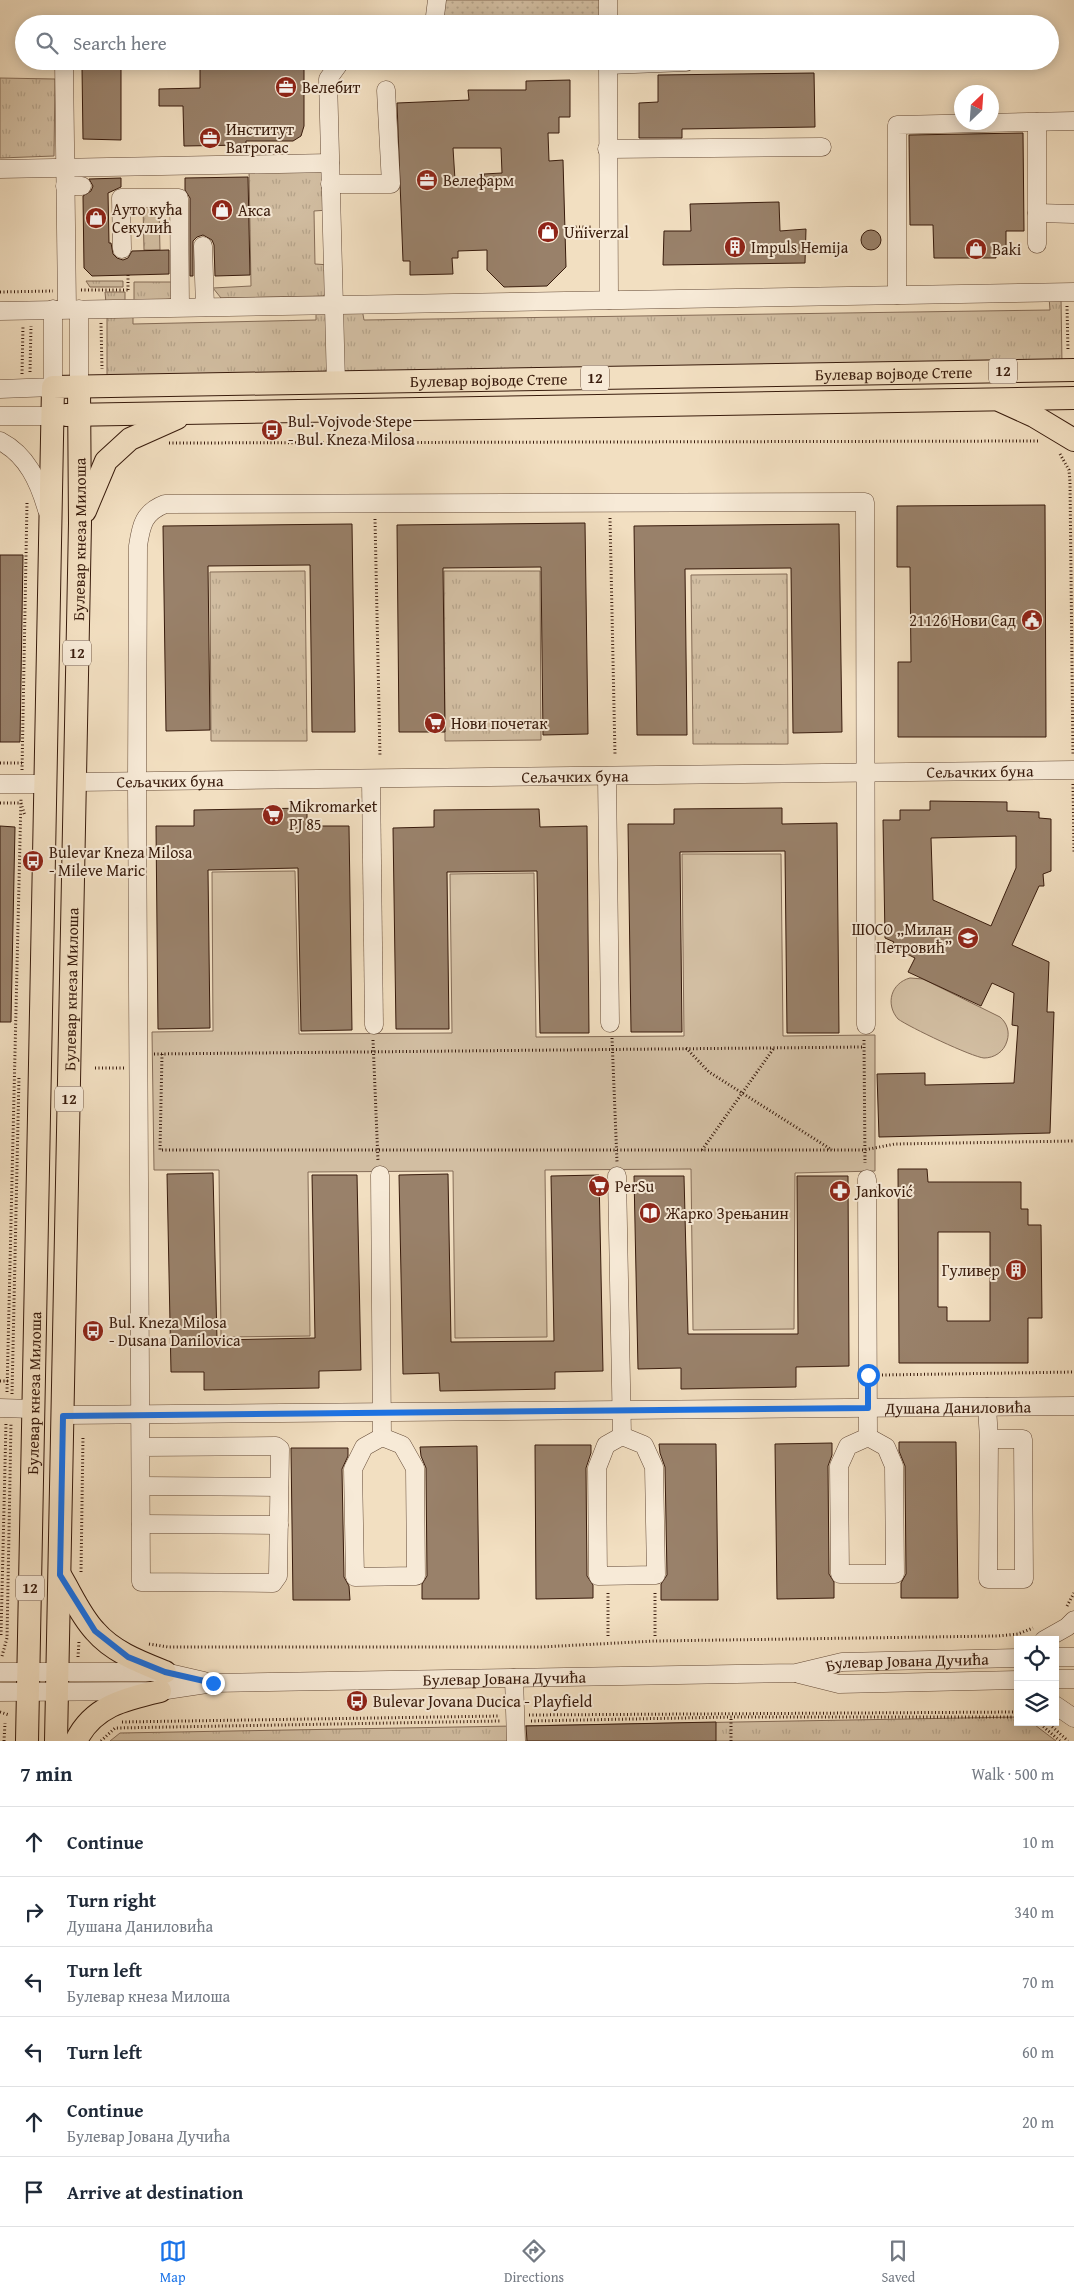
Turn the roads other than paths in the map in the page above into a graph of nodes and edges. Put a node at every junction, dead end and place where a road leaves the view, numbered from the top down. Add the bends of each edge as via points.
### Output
1 (437, 0) edge
2 (608, 0) edge
3 (435, 15) edge
4 (608, 15) edge
5 (64, 70) edge
6 (334, 70) edge
7 (608, 70) edge
8 (386, 90) dead end
9 (1074, 121) edge
10 (1037, 122) junction
11 (822, 147) dead end
12 (608, 149) junction
13 (330, 163) junction
14 (65, 166) junction
15 (0, 169) edge
16 (330, 184) junction
17 (1037, 214) junction
18 (1074, 214) edge
19 (1037, 244) dead end
20 (203, 246) dead end
21 (122, 249) dead end
22 (1070, 292) edge
23 (897, 295) junction
24 (610, 300) junction
25 (332, 305) junction
26 (205, 307) junction
27 (180, 308) junction
28 (66, 309) junction
29 (0, 311) edge
30 (1071, 360) edge
31 (336, 382) junction
32 (53, 387) junction
33 (79, 387) junction
34 (0, 389) edge
35 (1074, 398) edge
36 (995, 399) junction
37 (186, 413) junction
38 (80, 415) junction
39 (0, 416) edge
40 (52, 416) junction
41 (0, 441) edge
42 (1064, 444) edge
43 (50, 522) junction
44 (80, 523) junction
45 (1074, 770) edge
46 (866, 773) junction
47 (607, 776) junction
48 (371, 779) junction
49 (75, 782) junction
50 (136, 782) junction
51 (0, 784) edge
52 (31, 784) junction
53 (610, 1023) road end
54 (374, 1025) road end
55 (866, 1025) road end
56 (380, 1176) road end
57 (617, 1176) road end
58 (867, 1179) road end
59 (1074, 1406) edge
60 (987, 1407) junction
61 (13, 1408) edge
62 (868, 1408) junction
63 (622, 1411) junction
64 (382, 1413) junction
65 (140, 1415) junction
66 (63, 1416) junction
67 (382, 1436) junction
68 (622, 1436) junction
69 (868, 1437) junction
70 (989, 1438) junction
71 (140, 1447) junction
72 (141, 1486) junction
73 (280, 1487) junction
74 (141, 1524) junction
75 (279, 1525) junction
76 (60, 1575) junction
77 (1069, 1616) edge
78 (1039, 1634) edge
79 (1014, 1649) edge
80 (1059, 1657) edge
81 (1074, 1657) edge
82 (985, 1658) junction
83 (1014, 1658) edge
84 (0, 1672) edge
85 (796, 1673) junction
86 (514, 1678) junction
87 (1059, 1679) edge
88 (1074, 1679) edge
89 (984, 1680) junction
90 (1014, 1680) edge
91 (28, 1681) junction
92 (162, 1681) junction
93 (57, 1682) junction
94 (1014, 1690) edge
95 (0, 1692) edge
96 (1059, 1708) edge
97 (1074, 1718) edge
98 (27, 1741) edge
99 (56, 1741) edge
100 (76, 1741) edge
101 (516, 1741) edge

1 - 3 street
2 - 4 street
5 - 14 street
6 - 13 street via 328,79
7 - 12 street
8 - 16 street via 391,184
9 - 10 street
10 - 17 street
10 - 23 street via 897,126
11 - 12 street
12 - 24 street
13 - 14 street
13 - 16 street
14 - 15 street
14 - 28 street via 74,186
16 - 25 street
17 - 18 street
17 - 19 street
20 - 26 street
21 - 27 street via 121,198 127,193 179,198
22 - 23 street
23 - 24 street
24 - 25 street
25 - 26 street
25 - 31 street
26 - 27 street
27 - 28 street
28 - 29 street
28 - 32 street
28 - 33 street
30 - 31 main road, Булевар војводе Степе / 12
31 - 33 main road, Булевар војводе Степе / 12
32 - 33 main road, Булевар војводе Степе / 12
32 - 34 street
32 - 40 main road, Булевар кнеза Милоша / 12
33 - 38 main road, Булевар кнеза Милоша
35 - 36 main road, Булевар војводе Степе / 12
36 - 37 main road, Булевар војводе Степе / 12
36 - 42 main road via 1034,416
37 - 38 main road, Булевар војводе Степе
37 - 44 main road, 12 via 130,439 106,461
38 - 40 main road, Булевар војводе Степе
38 - 44 main road, Булевар кнеза Милоша
39 - 40 street
40 - 43 main road, Булевар кнеза Милоша / 12
41 - 43 street via 27,462 42,493
43 - 52 main road, Булевар кнеза Милоша / 12
44 - 49 main road, Булевар кнеза Милоша / 12
45 - 46 street, Сељачких буна
46 - 47 street, Сељачких буна
46 - 50 street via 865,502 165,504 151,509 141,528 138,546
46 - 55 street
47 - 48 street, Сељачких буна
47 - 53 street
48 - 50 street, Сељачких буна
48 - 54 street
49 - 50 street, Сељачких буна
49 - 66 main road, Булевар кнеза Милоша / 12
50 - 65 street
51 - 52 street
52 - 61 main road, Булевар кнеза Милоша / 12
56 - 64 street
57 - 63 street
58 - 62 street
59 - 60 street, Душана Даниловића
60 - 62 street, Душана Даниловића
60 - 70 street
61 - 91 main road, Булевар кнеза Милоша / 12
62 - 63 street, Душана Даниловића
62 - 69 street
63 - 64 street, Душана Даниловића
63 - 68 street
64 - 65 street, Душана Даниловића
64 - 67 street
65 - 66 street, Душана Даниловића
65 - 71 street
66 - 76 main road, Булевар кнеза Милоша / 12
67 - 67 street via 402,1445 415,1468 416,1576 355,1577 353,1469 364,1447
68 - 68 street via 606,1445 597,1468 598,1576 656,1576 654,1467 644,1445
69 - 69 street via 886,1447 894,1466 895,1574 840,1574 839,1466 848,1446
70 - 70 street via 988,1579 1024,1579 1023,1439
71 - 72 street
71 - 73 street via 276,1446 280,1449
72 - 73 street
72 - 74 street
73 - 75 street
74 - 75 street
74 - 75 street via 141,1582 273,1583 278,1576
76 - 92 main road via 95,1631
76 - 93 main road, Булевар кнеза Милоша / 12
77 - 78 street via 1067,1627
79 - 82 street
80 - 81 street
82 - 83 street, Булевар Јована Дучића
82 - 85 street, Булевар Јована Дучића via 842,1662
84 - 91 street, Булевар Јована Дучића
85 - 86 street, Булевар Јована Дучића
85 - 89 street, Булевар Јована Дучића via 839,1684
86 - 92 street, Булевар Јована Дучића
86 - 101 street
87 - 88 street
89 - 90 street, Булевар Јована Дучића
89 - 94 street
91 - 93 street, Булевар Јована Дучића
91 - 95 street, Булевар Јована Дучића
91 - 98 main road, Булевар кнеза Милоша / 12
92 - 93 street, Булевар Јована Дучића
92 - 100 main road via 102,1709
93 - 99 main road, Булевар кнеза Милоша / 12
96 - 97 street

